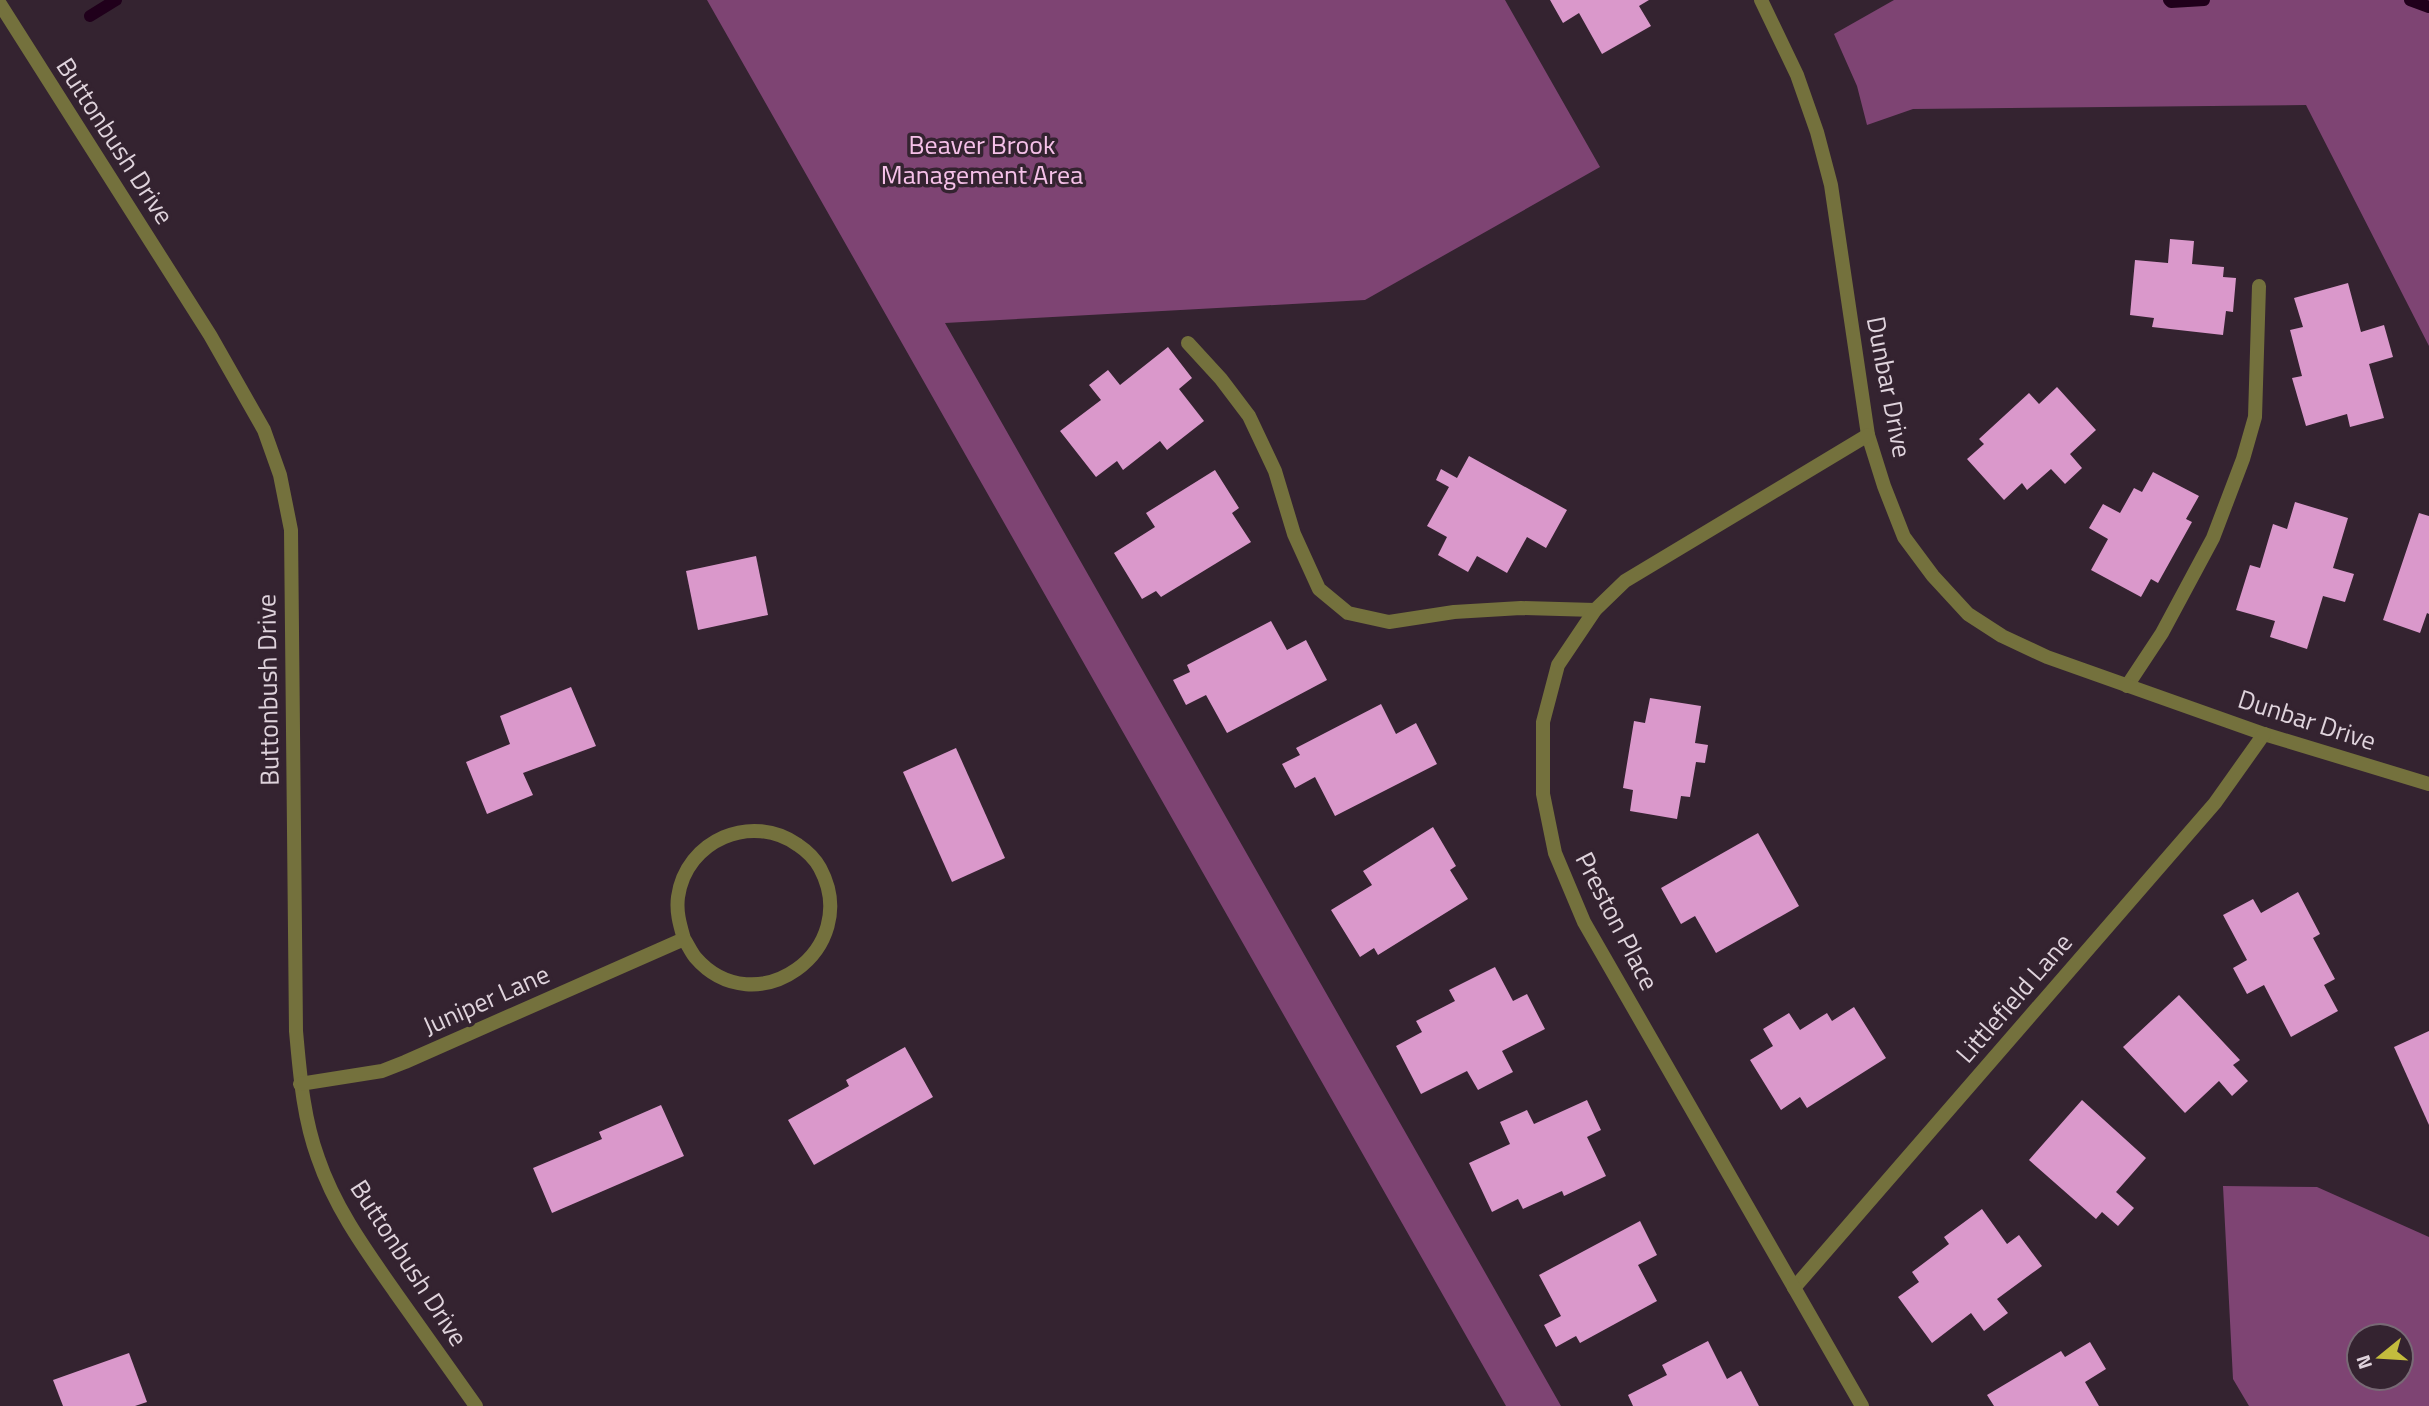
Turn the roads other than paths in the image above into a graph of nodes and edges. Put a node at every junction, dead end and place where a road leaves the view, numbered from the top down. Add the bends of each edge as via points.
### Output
1 (1761, 0) edge
2 (0, 4) edge
3 (2259, 286) dead end
4 (1188, 343) dead end
5 (1868, 435) junction
6 (1595, 611) junction
7 (2127, 686) junction
8 (2264, 734) junction
9 (2429, 784) edge
10 (684, 939) junction
11 (300, 1084) junction
12 (1794, 1288) junction
13 (476, 1406) edge
14 (1862, 1406) edge

1 - 5 street, Dunbar Drive via 1797,75 1831,185
2 - 11 street, Buttonbush Drive via 210,335 264,430 280,475 291,530
3 - 7 street via 2255,416 2243,459 2213,538 2162,633
4 - 6 street via 1249,416 1319,589 1348,614 1389,622 1507,608
5 - 6 street, Preston Place via 1625,581
5 - 7 street, Dunbar Drive via 1904,537 1968,614 2047,657
6 - 12 street, Preston Place via 1558,665 1543,722 1543,794 1555,853 1584,922
7 - 8 street, Dunbar Drive
8 - 9 street, Dunbar Drive
8 - 12 street, Littlefield Lane via 2216,803
10 - 10 street via 695,957 729,980 751,984 791,975 821,946 828,926 831,905 819,865 805,849 768,831 726,835 693,859 683,878 678,919
10 - 11 street, Juniper Lane via 382,1071
11 - 13 street, Buttonbush Drive via 317,1157 350,1228
12 - 14 street, Preston Place

